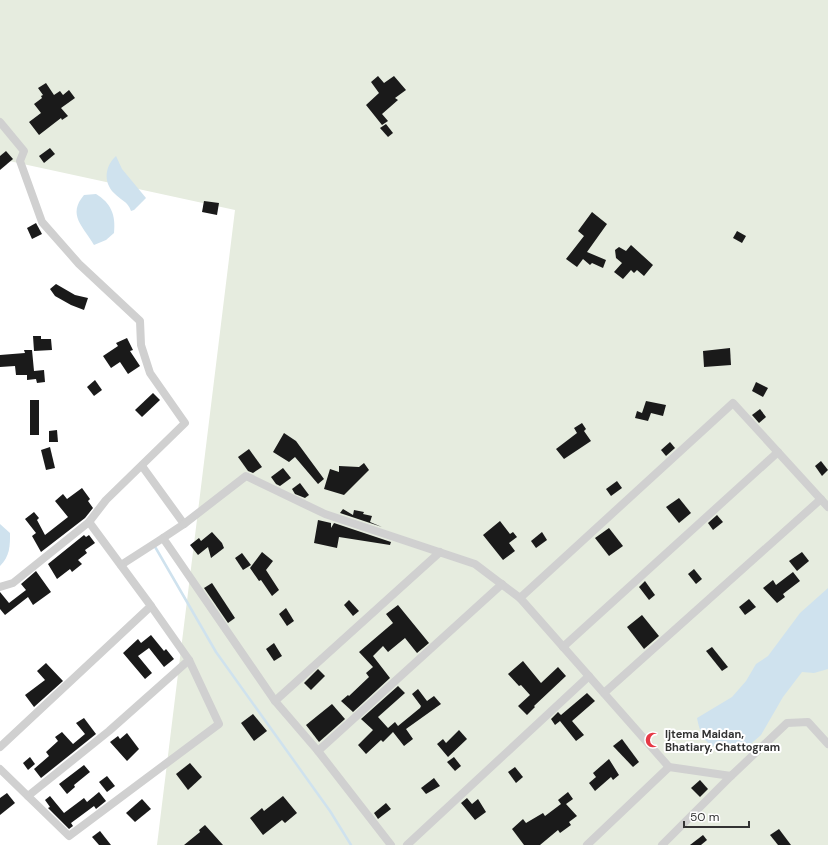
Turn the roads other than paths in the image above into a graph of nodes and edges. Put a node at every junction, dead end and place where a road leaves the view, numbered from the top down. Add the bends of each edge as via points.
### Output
1 (0, 122) edge
2 (778, 452) junction
3 (142, 466) junction
4 (821, 499) junction
5 (828, 507) edge
6 (89, 522) junction
7 (184, 524) junction
8 (163, 538) junction
9 (440, 552) junction
10 (121, 565) junction
11 (502, 584) junction
12 (0, 587) edge
13 (520, 598) junction
14 (151, 606) junction
15 (563, 647) junction
16 (189, 660) junction
17 (589, 676) junction
18 (604, 693) junction
19 (275, 701) junction
20 (828, 744) edge
21 (0, 747) edge
22 (318, 752) junction
23 (669, 768) junction
24 (0, 769) edge
25 (731, 776) junction
26 (28, 796) junction
27 (391, 845) edge
28 (407, 845) edge
29 (588, 845) edge
30 (662, 845) edge

1 - 3 street via 24,151 20,161 42,222 79,264 140,321 141,345 150,372 185,423
2 - 4 street
2 - 13 street via 733,403
2 - 15 street
3 - 6 street via 106,500
3 - 7 street
4 - 5 street
4 - 18 street
6 - 10 street
6 - 12 street via 13,583
7 - 8 street
7 - 9 street via 246,476 325,514
8 - 10 street
8 - 19 street
9 - 11 street via 475,564
9 - 19 street
10 - 14 street
11 - 13 street
11 - 22 street
13 - 15 street
14 - 16 street
14 - 21 street
15 - 17 street
16 - 26 street via 109,731
16 - 26 street via 219,724 69,836
17 - 18 street
17 - 28 street
18 - 23 street
19 - 22 street
20 - 25 street via 808,722 787,723
22 - 27 street
23 - 25 street
23 - 29 street
24 - 26 street
25 - 30 street

